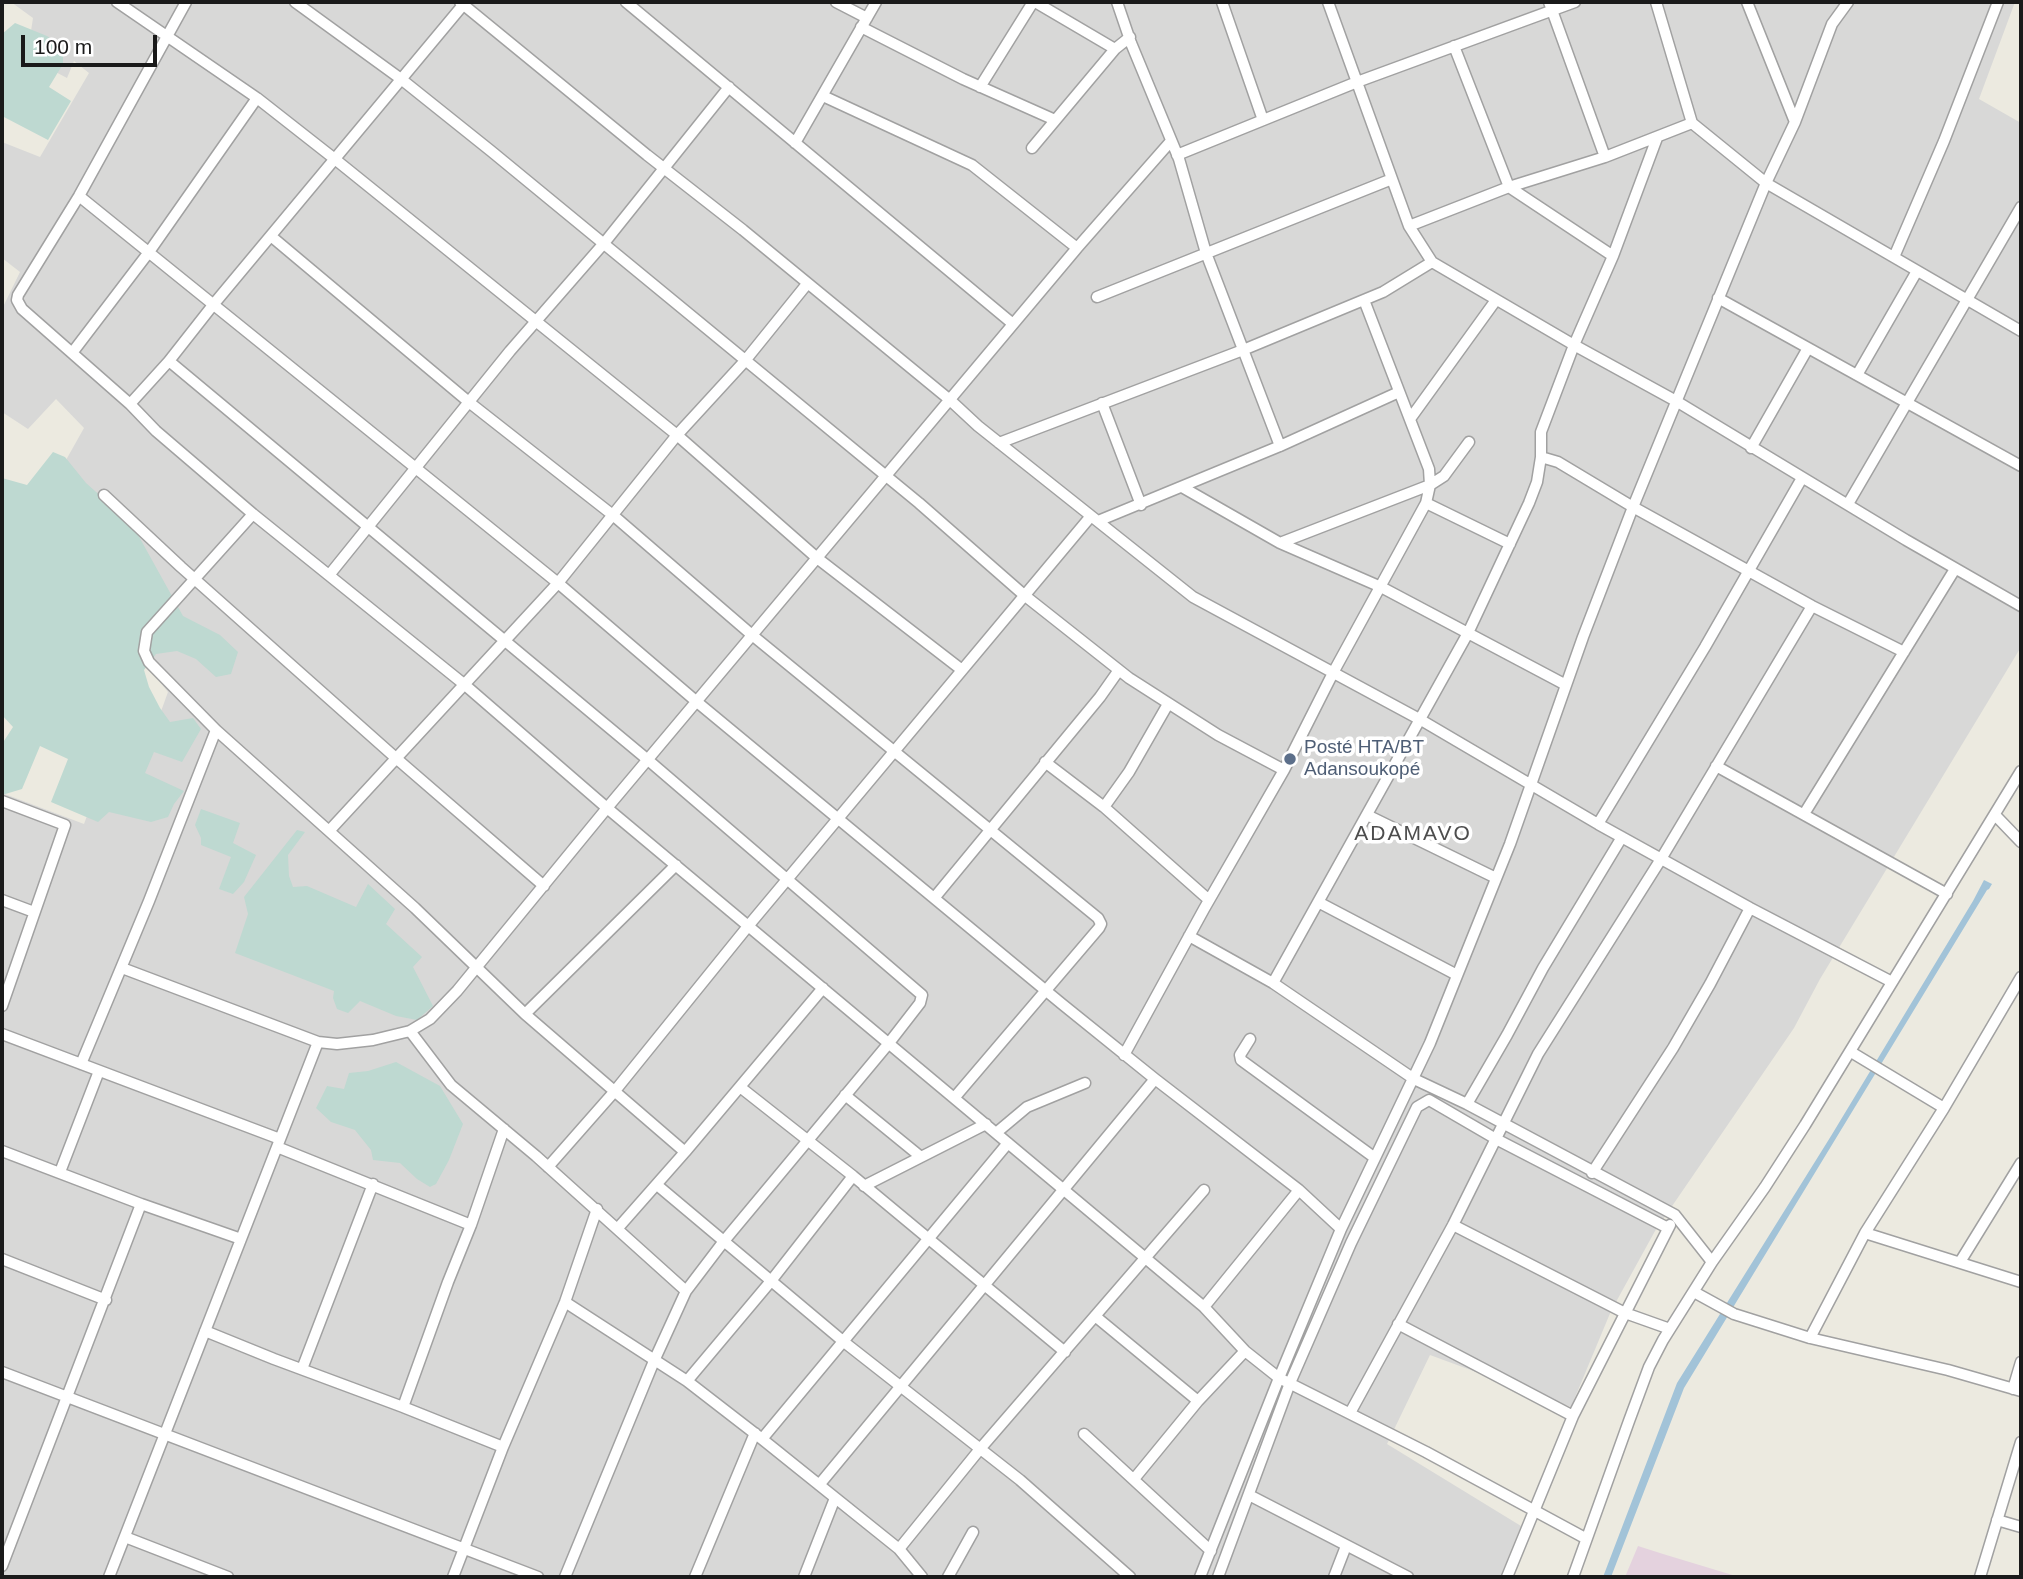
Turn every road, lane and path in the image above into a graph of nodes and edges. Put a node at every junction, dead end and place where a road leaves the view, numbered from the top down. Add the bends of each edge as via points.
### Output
1 (117, 2) edge
2 (186, 2) edge
3 (295, 2) edge
4 (626, 2) edge
5 (836, 2) edge
6 (876, 2) edge
7 (1034, 2) edge
8 (1117, 2) edge
9 (1222, 2) edge
10 (1328, 2) edge
11 (1575, 2) edge
12 (1656, 2) edge
13 (1747, 2) edge
14 (1848, 2) edge
15 (1998, 2) edge
16 (462, 3) edge
17 (1550, 6) edge
18 (864, 23) junction
19 (166, 36) junction
20 (1130, 37) junction
21 (1454, 46) junction
22 (1115, 49) junction
23 (401, 79) junction
24 (1357, 82) junction
25 (729, 87) junction
26 (980, 88) junction
27 (823, 96) junction
28 (257, 98) junction
29 (1055, 120) junction
30 (1263, 120) junction
31 (1795, 122) junction
32 (1692, 123) junction
33 (1657, 138) junction
34 (1171, 141) junction
35 (795, 144) junction
36 (1032, 148) dead end
37 (1177, 155) junction
38 (1605, 157) junction
39 (336, 160) junction
40 (663, 168) junction
41 (1392, 179) junction
42 (1766, 183) junction
43 (1509, 187) junction
44 (79, 196) junction
45 (2021, 207) edge
46 (1409, 226) junction
47 (272, 237) junction
48 (603, 244) junction
49 (1077, 248) junction
50 (149, 252) junction
51 (1206, 253) junction
52 (1613, 256) junction
53 (1894, 257) junction
54 (1432, 262) junction
55 (1917, 271) junction
56 (807, 284) junction
57 (1097, 297) dead end
58 (1718, 299) junction
59 (1967, 299) junction
60 (1364, 300) junction
61 (1496, 300) junction
62 (213, 305) junction
63 (537, 322) junction
64 (1013, 324) junction
65 (2021, 331) edge
66 (1574, 345) junction
67 (1808, 348) junction
68 (1243, 350) junction
69 (72, 353) junction
70 (169, 361) junction
71 (744, 362) junction
72 (1857, 375) junction
73 (1399, 391) junction
74 (950, 400) junction
75 (1676, 401) junction
76 (470, 403) junction
77 (1102, 403) junction
78 (1908, 403) junction
79 (130, 404) junction
80 (1409, 419) junction
81 (677, 435) junction
82 (1469, 442) dead end
83 (999, 443) junction
84 (1280, 446) junction
85 (1751, 448) junction
86 (1541, 457) junction
87 (2021, 466) edge
88 (416, 470) junction
89 (886, 477) junction
90 (1802, 478) junction
91 (1430, 485) junction
92 (1182, 487) junction
93 (104, 495) dead end
94 (1426, 503) junction
95 (1848, 504) junction
96 (1140, 505) junction
97 (1633, 507) junction
98 (253, 514) junction
99 (614, 516) junction
100 (1095, 519) junction
101 (369, 528) junction
102 (1280, 543) junction
103 (1510, 544) junction
104 (817, 558) junction
105 (1955, 569) junction
106 (1749, 570) junction
107 (330, 574) junction
108 (194, 578) junction
109 (558, 583) junction
110 (1381, 587) junction
111 (1024, 595) junction
112 (1812, 606) junction
113 (2021, 606) edge
114 (1468, 633) junction
115 (752, 635) junction
116 (505, 641) junction
117 (1904, 652) junction
118 (962, 670) junction
119 (1119, 670) junction
120 (1334, 671) junction
121 (465, 685) junction
122 (1566, 685) junction
123 (697, 702) junction
124 (1168, 704) junction
125 (1421, 720) junction
126 (216, 730) junction
127 (895, 752) junction
128 (397, 760) junction
129 (648, 760) junction
130 (1045, 762) junction
131 (1716, 766) junction
132 (1284, 770) junction
133 (2021, 771) edge
134 (1531, 785) junction
135 (2, 801) edge
136 (1104, 807) junction
137 (607, 808) junction
138 (1804, 814) junction
139 (1367, 816) junction
140 (1995, 816) junction
141 (838, 817) junction
142 (1598, 824) junction
143 (330, 831) junction
144 (990, 831) junction
145 (1622, 837) junction
146 (2021, 842) edge
147 (1661, 859) junction
148 (676, 865) junction
149 (1496, 878) junction
150 (787, 880) junction
151 (544, 886) junction
152 (1947, 894) junction
153 (935, 897) junction
154 (2, 900) edge
155 (1209, 900) junction
156 (1318, 902) junction
157 (1750, 908) junction
158 (34, 912) junction
159 (748, 925) junction
160 (1189, 936) junction
161 (475, 967) junction
162 (122, 968) junction
163 (1457, 975) junction
164 (1892, 982) junction
165 (1273, 983) junction
166 (2019, 985) edge
167 (823, 988) junction
168 (1047, 991) junction
169 (2, 1006) edge
170 (525, 1014) junction
171 (410, 1031) junction
172 (2, 1034) edge
173 (1250, 1039) dead end
174 (318, 1042) junction
175 (889, 1043) junction
176 (1850, 1052) junction
177 (1124, 1055) junction
178 (81, 1064) junction
179 (99, 1071) junction
180 (1155, 1079) junction
181 (1414, 1079) junction
182 (1085, 1083) dead end
183 (740, 1087) junction
184 (614, 1092) junction
185 (845, 1095) junction
186 (955, 1097) junction
187 (1467, 1104) junction
188 (1944, 1108) junction
189 (986, 1124) junction
190 (1503, 1125) junction
191 (504, 1129) junction
192 (996, 1133) junction
193 (1496, 1139) junction
194 (807, 1140) junction
195 (279, 1143) junction
196 (1008, 1143) junction
197 (2, 1150) edge
198 (685, 1152) junction
199 (920, 1157) junction
200 (1375, 1158) junction
201 (2021, 1163) edge
202 (548, 1167) junction
203 (60, 1172) junction
204 (1592, 1173) junction
205 (853, 1176) junction
206 (373, 1184) junction
207 (657, 1185) junction
208 (864, 1186) junction
209 (1064, 1189) junction
210 (1204, 1190) dead end
211 (1299, 1190) junction
212 (141, 1204) junction
213 (597, 1209) junction
214 (1675, 1215) junction
215 (471, 1225) junction
216 (1453, 1225) junction
217 (618, 1228) junction
218 (1668, 1228) junction
219 (1341, 1229) junction
220 (1865, 1233) junction
221 (927, 1238) junction
222 (241, 1239) junction
223 (724, 1241) junction
224 (1146, 1258) junction
225 (2, 1259) edge
226 (1712, 1262) junction
227 (1960, 1262) junction
228 (771, 1281) junction
229 (2021, 1282) edge
230 (984, 1285) junction
231 (687, 1291) junction
232 (1694, 1292) junction
233 (106, 1300) junction
234 (565, 1303) junction
235 (1204, 1307) junction
236 (1625, 1313) junction
237 (1095, 1316) junction
238 (1398, 1324) junction
239 (1670, 1329) junction
240 (205, 1331) junction
241 (1810, 1338) junction
242 (844, 1342) junction
243 (1245, 1351) junction
244 (1065, 1352) junction
245 (654, 1361) junction
246 (2021, 1362) edge
247 (302, 1369) junction
248 (2, 1372) edge
249 (1279, 1378) junction
250 (687, 1381) junction
251 (1290, 1383) junction
252 (900, 1386) junction
253 (2017, 1390) edge
254 (66, 1397) junction
255 (1198, 1401) junction
256 (403, 1407) junction
257 (1350, 1413) junction
258 (1573, 1416) junction
259 (165, 1433) junction
260 (1084, 1434) dead end
261 (758, 1436) junction
262 (2021, 1442) edge
263 (503, 1447) junction
264 (980, 1450) junction
265 (1134, 1479) junction
266 (819, 1485) junction
267 (1249, 1495) junction
268 (835, 1498) junction
269 (1533, 1511) junction
270 (1997, 1520) junction
271 (2021, 1527) edge
272 (972, 1532) dead end
273 (125, 1537) junction
274 (1585, 1538) junction
275 (1346, 1546) junction
276 (464, 1549) junction
277 (899, 1549) junction
278 (1211, 1551) junction
279 (2, 1566) edge
280 (109, 1577) edge
281 (228, 1577) edge
282 (453, 1577) edge
283 (538, 1577) edge
284 (565, 1577) edge
285 (695, 1577) edge
286 (804, 1577) edge
287 (920, 1577) edge
288 (947, 1577) edge
289 (1130, 1577) edge
290 (1200, 1577) edge
291 (1218, 1577) edge
292 (1334, 1577) edge
293 (1408, 1577) edge
294 (1507, 1577) edge
295 (1573, 1577) edge
296 (1980, 1577) edge

1 - 19 street
2 - 19 street
3 - 23 street
4 - 25 street
5 - 18 street
6 - 18 street
7 - 22 street
7 - 26 street
8 - 20 street
9 - 30 street
10 - 24 street
11 - 17 street
12 - 32 street
13 - 31 street
14 - 31 street via 1832,24
15 - 53 street
16 - 23 street
16 - 40 street
17 - 21 street
17 - 38 street
18 - 26 street
18 - 27 street
19 - 28 street
19 - 44 street
20 - 22 street
20 - 34 street
21 - 24 street
21 - 43 street
22 - 29 street
23 - 39 street
23 - 48 street
24 - 30 street
24 - 41 street
25 - 35 street
25 - 40 street
26 - 29 street
27 - 35 street
27 - 49 street via 972,166
28 - 39 street
28 - 50 street
29 - 36 street
30 - 37 street
31 - 42 street
32 - 33 street
32 - 42 street
33 - 38 street
33 - 52 street
34 - 37 street
34 - 49 street
35 - 64 street
37 - 51 street
38 - 43 street
39 - 47 street
39 - 63 street
40 - 48 street
40 - 56 street
41 - 46 street
41 - 51 street
42 - 53 street
42 - 58 street
43 - 46 street
43 - 52 street
44 - 50 street
44 - 69 street via 17,300
45 - 59 street
46 - 54 street
47 - 62 street
47 - 76 street
48 - 63 street
48 - 71 street
49 - 64 street
50 - 62 street
50 - 69 street
51 - 57 street
51 - 68 street
52 - 66 street
53 - 55 street
54 - 60 street
54 - 61 street
55 - 59 street
55 - 72 street
56 - 71 street
56 - 74 street
58 - 67 street
58 - 75 street
59 - 65 street
59 - 78 street
60 - 68 street
60 - 73 street
61 - 66 street
61 - 80 street
62 - 70 street
62 - 88 street
63 - 76 street
63 - 81 street
64 - 74 street
66 - 75 street
66 - 86 street via 1541,432
67 - 72 street
67 - 85 street
68 - 77 street
68 - 84 street
69 - 79 street
70 - 79 street
70 - 101 street
71 - 81 street
71 - 89 street
72 - 78 street
73 - 80 street
73 - 84 street
74 - 83 street
74 - 89 street
75 - 85 street
75 - 97 street
76 - 88 street
76 - 99 street
77 - 83 street
77 - 96 street
78 - 87 street
78 - 95 street
79 - 98 street
80 - 91 street via 1429,470
81 - 99 street
81 - 104 street
82 - 91 street via 1444,476
83 - 100 street
84 - 92 street
85 - 90 street
86 - 97 street via 1558,462
86 - 103 street via 1537,482
88 - 101 street
88 - 109 street
89 - 104 street
89 - 111 street
90 - 95 street
90 - 106 street
91 - 94 street
91 - 102 street
92 - 96 street
92 - 102 street
93 - 108 street
94 - 103 street
94 - 110 street
95 - 105 street
96 - 100 street
97 - 106 street
97 - 122 street
98 - 107 street
98 - 108 street
99 - 109 street
99 - 115 street
100 - 111 street
100 - 120 street via 1193,597
101 - 107 street
101 - 116 street
102 - 110 street
103 - 114 street
104 - 115 street
104 - 118 street
105 - 113 street
105 - 117 street
106 - 112 street
106 - 142 street
107 - 121 street
108 - 126 street via 147,632 144,652
108 - 128 street
109 - 116 street
109 - 123 street
110 - 114 street
110 - 120 street
111 - 118 street
111 - 119 street
112 - 117 street
112 - 131 street
114 - 122 street
114 - 125 street
115 - 123 street
115 - 127 street
116 - 121 street
116 - 129 street
117 - 138 street
118 - 127 street
119 - 124 street
119 - 130 street
120 - 125 street
120 - 132 street
121 - 128 street
121 - 137 street
122 - 134 street
123 - 129 street
123 - 141 street
124 - 132 street
124 - 136 street
125 - 134 street
125 - 139 street
126 - 143 street
126 - 162 street
127 - 141 street
127 - 144 street
128 - 143 street
128 - 151 street
129 - 137 street
129 - 150 street
130 - 136 street
130 - 144 street
131 - 138 street
131 - 147 street
132 - 155 street
133 - 140 street
134 - 142 street
134 - 149 street
135 - 158 street via 65,825
136 - 155 street
137 - 148 street
137 - 151 street
138 - 152 street
139 - 149 street
139 - 156 street
140 - 146 street
140 - 152 street
141 - 150 street
141 - 153 street
142 - 145 street
143 - 161 street
144 - 153 street
144 - 168 street via 1100,921
145 - 147 street
145 - 187 street
147 - 157 street
147 - 190 street via 1538,1054
148 - 159 street
148 - 170 street
149 - 163 street
150 - 159 street
150 - 175 street via 920,991 920,1003
151 - 161 street
152 - 164 street
153 - 168 street
154 - 158 street
155 - 160 street
156 - 163 street
156 - 165 street
157 - 164 street
157 - 204 street via 1673,1048
158 - 169 street
159 - 167 street
159 - 184 street
160 - 165 street
160 - 177 street
161 - 170 street
161 - 171 street via 439,1011
162 - 174 street
162 - 178 street
163 - 181 street
164 - 176 street
165 - 181 street
166 - 188 street
167 - 175 street
167 - 183 street
168 - 177 street
168 - 186 street
170 - 184 street
171 - 174 street via 354,1043
171 - 191 street via 451,1085
172 - 178 street
173 - 200 street via 1241,1060
174 - 195 street
175 - 185 street
175 - 186 street
176 - 188 street
176 - 226 street
177 - 180 street
178 - 179 street
179 - 195 street
179 - 203 street
180 - 209 street
180 - 211 street
181 - 187 street
181 - 200 street
182 - 192 street via 1027,1107
183 - 194 street
183 - 198 street
184 - 198 street
184 - 202 street
185 - 194 street
185 - 199 street
186 - 189 street
187 - 190 street
188 - 220 street
189 - 192 street
189 - 199 street
190 - 193 street
190 - 204 street
191 - 202 street
191 - 215 street
192 - 196 street
193 - 216 street
193 - 218 street
193 - 251 street via 1429,1100 1417,1107
194 - 205 street
194 - 223 street
195 - 206 street
195 - 222 street
196 - 209 street
196 - 221 street
197 - 203 street
198 - 207 street
199 - 208 street
200 - 219 street
201 - 227 street
202 - 213 street
203 - 212 street
204 - 214 street
205 - 208 street
205 - 228 street
206 - 215 street
206 - 247 street
207 - 217 street
207 - 223 street
208 - 221 street
209 - 224 street
209 - 230 street
210 - 224 street
211 - 219 street
211 - 235 street
212 - 222 street
212 - 233 street
213 - 217 street
213 - 234 street
214 - 218 street
214 - 226 street
215 - 256 street
216 - 236 street
216 - 238 street
217 - 231 street
218 - 236 street
219 - 249 street
220 - 227 street
220 - 241 street
221 - 230 street
221 - 242 street
222 - 240 street
223 - 228 street
223 - 231 street
224 - 235 street
224 - 237 street
225 - 233 street
226 - 232 street
227 - 229 street
228 - 242 street
228 - 250 street
230 - 244 street
230 - 252 street
231 - 245 street
232 - 239 street
232 - 241 street via 1734,1314
233 - 254 street
234 - 245 street
234 - 263 street
235 - 243 street
236 - 239 street
236 - 258 street
237 - 244 street
237 - 255 street
238 - 257 street
238 - 258 street
239 - 274 street via 1649,1367
240 - 247 street
240 - 259 street
241 - 253 street
242 - 252 street
242 - 261 street
243 - 249 street
243 - 255 street
244 - 264 street
245 - 250 street
245 - 284 street
246 - 253 street
247 - 256 street
248 - 254 street
249 - 251 street
249 - 278 street
250 - 261 street
251 - 257 street
251 - 267 street
252 - 264 street
252 - 266 street
254 - 259 street
254 - 279 street
255 - 265 street
256 - 263 street
257 - 269 street
258 - 269 street
259 - 273 street
259 - 276 street
260 - 265 street
261 - 266 street
261 - 285 street
262 - 270 street
263 - 276 street
264 - 277 street
264 - 289 street
265 - 278 street
266 - 268 street
267 - 275 street
267 - 291 street
268 - 277 street
268 - 286 street
269 - 274 street
269 - 294 street
270 - 271 street
270 - 296 street
272 - 288 street
273 - 280 street
273 - 281 street
274 - 295 street
275 - 292 street
275 - 293 street
276 - 282 street
276 - 283 street
277 - 287 street
278 - 290 street

